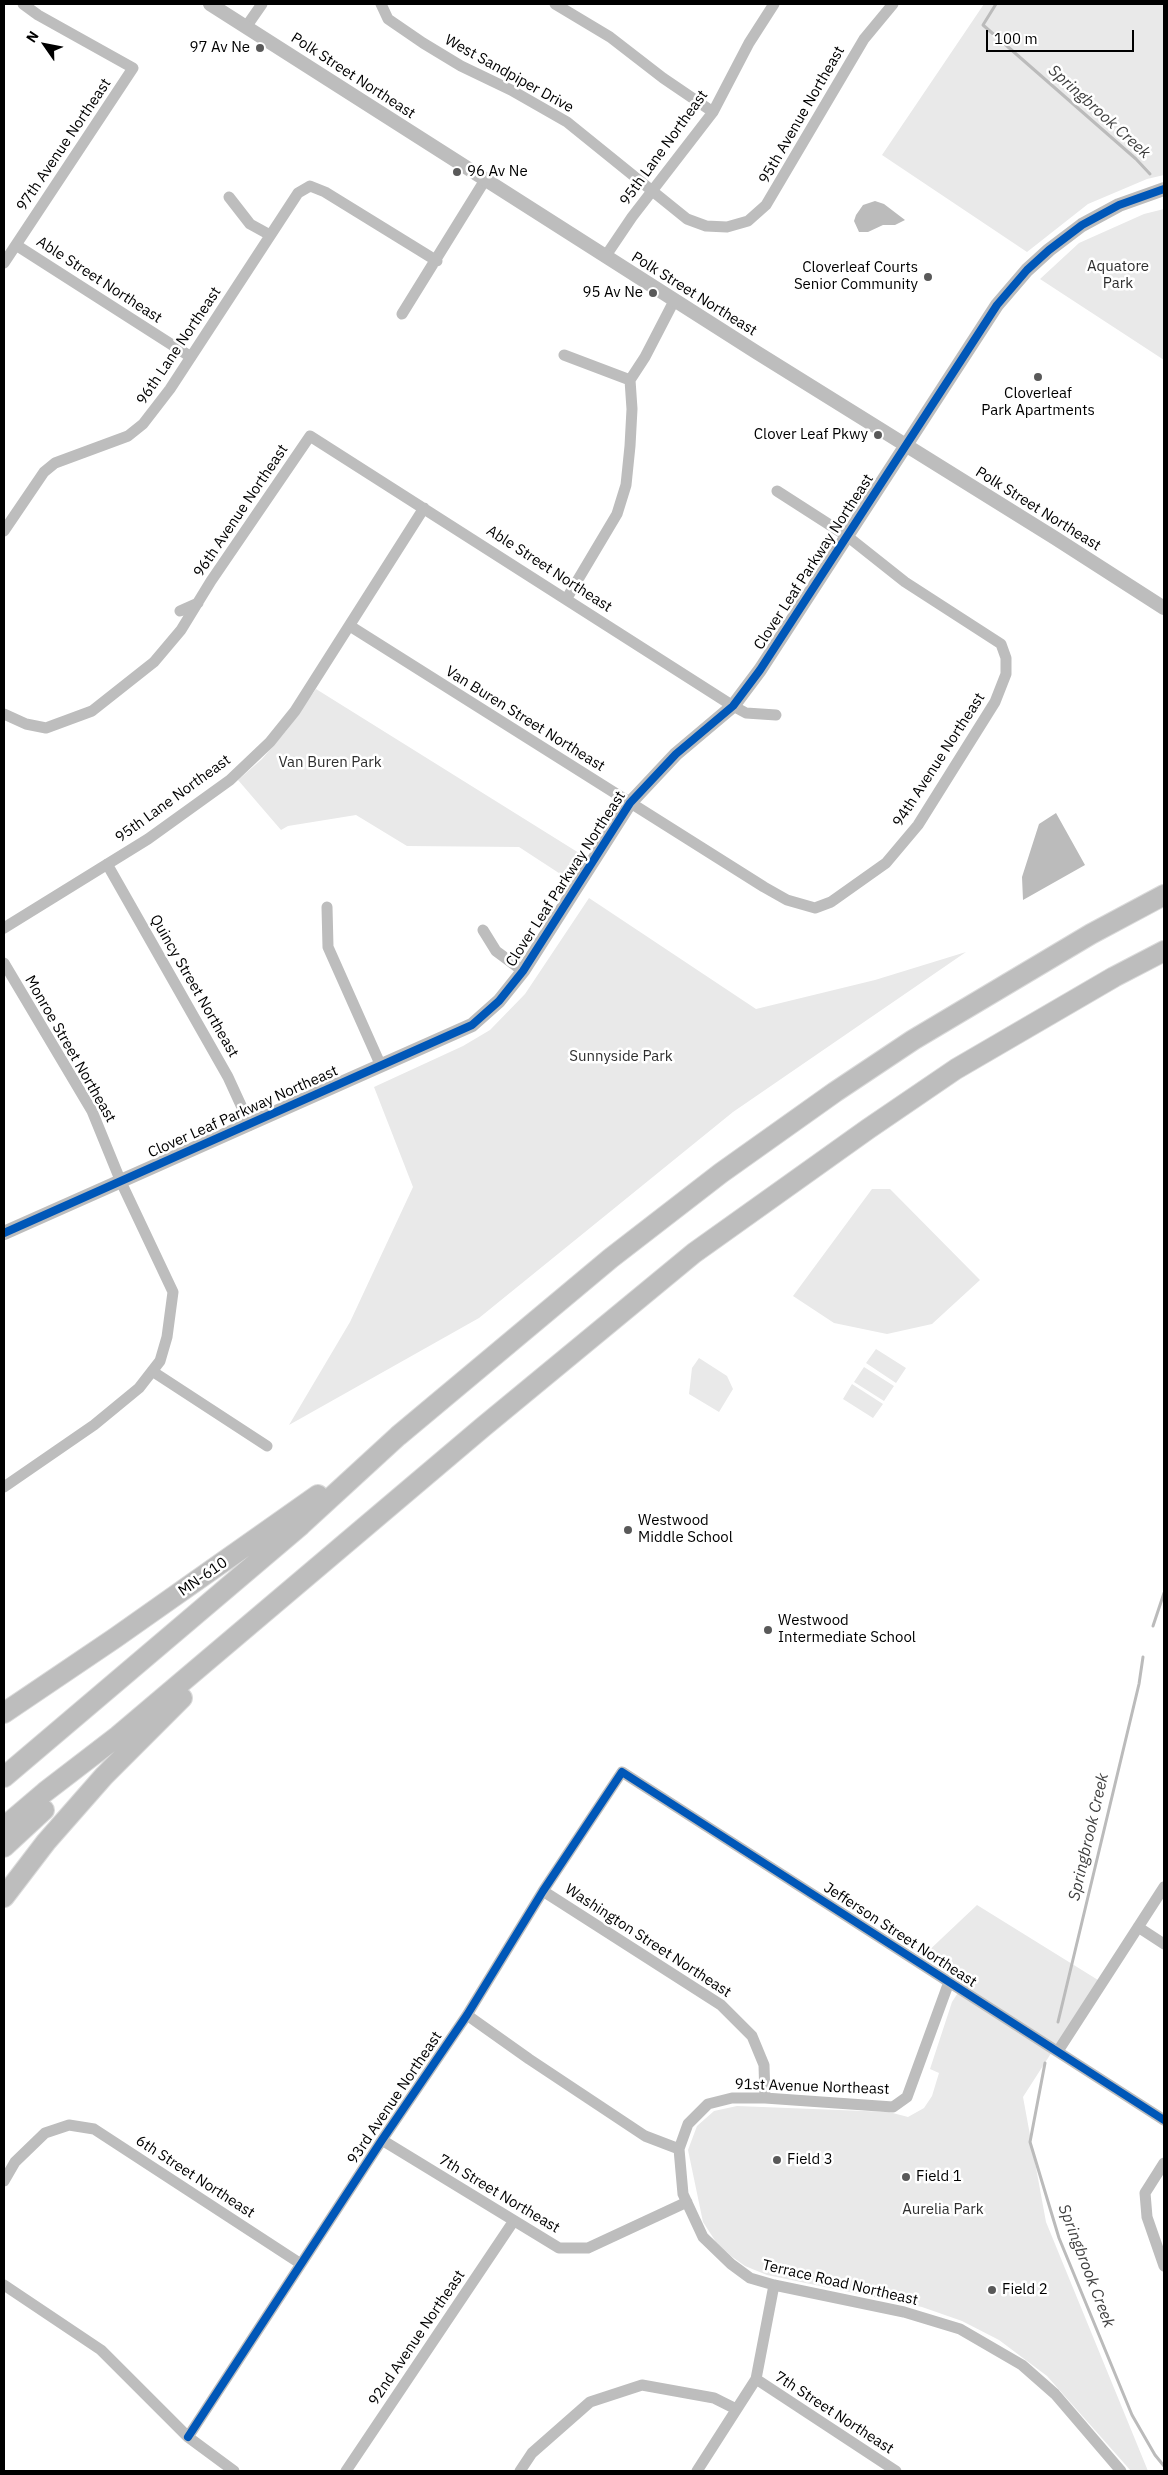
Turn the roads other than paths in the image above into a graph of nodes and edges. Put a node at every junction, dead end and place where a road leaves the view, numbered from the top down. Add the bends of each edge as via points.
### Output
1 (23, 4) edge
2 (210, 4) edge
3 (262, 4) edge
4 (381, 4) edge
5 (555, 4) edge
6 (774, 4) edge
7 (892, 4) edge
8 (246, 27) junction
9 (713, 112) junction
10 (485, 180) junction
11 (1164, 189) edge
12 (653, 192) junction
13 (229, 198) dead end
14 (727, 227) joint
15 (270, 236) junction
16 (16, 245) junction
17 (605, 257) junction
18 (437, 261) junction
19 (4, 263) edge
20 (674, 300) junction
21 (402, 314) dead end
22 (564, 355) dead end
23 (191, 357) junction
24 (630, 380) junction
25 (310, 436) joint
26 (905, 445) junction
27 (777, 491) dead end
28 (424, 508) junction
29 (4, 531) edge
30 (847, 536) junction
31 (567, 598) junction
32 (198, 603) junction
33 (1164, 608) edge
34 (180, 611) dead end
35 (350, 626) junction
36 (733, 706) junction
37 (4, 714) edge
38 (776, 715) dead end
39 (630, 803) junction
40 (107, 864) junction
41 (1164, 895) edge
42 (327, 907) dead end
43 (815, 908) joint
44 (4, 928) edge
45 (483, 930) dead end
46 (1164, 951) edge
47 (4, 964) edge
48 (523, 971) junction
49 (381, 1066) junction
50 (250, 1124) junction
51 (121, 1182) junction
52 (4, 1233) edge
53 (152, 1371) junction
54 (398, 1436) junction
55 (267, 1446) dead end
56 (4, 1487) edge
57 (282, 1598) junction
58 (4, 1713) edge
59 (118, 1736) junction
60 (622, 1772) joint
61 (4, 1777) edge
62 (4, 1827) edge
63 (4, 1847) edge
64 (1164, 1887) edge
65 (544, 1891) junction
66 (4, 1897) edge
67 (1138, 1927) junction
68 (1164, 1944) edge
69 (949, 1982) junction
70 (467, 2014) junction
71 (1058, 2051) junction
72 (765, 2098) junction
73 (1164, 2120) edge
74 (382, 2140) junction
75 (679, 2149) junction
76 (1164, 2163) edge
77 (4, 2181) edge
78 (687, 2202) junction
79 (513, 2222) junction
80 (301, 2264) junction
81 (1164, 2266) edge
82 (4, 2285) edge
83 (774, 2285) junction
84 (756, 2379) junction
85 (736, 2409) junction
86 (188, 2437) junction
87 (892, 2470) edge
88 (234, 2471) edge
89 (346, 2471) edge
90 (520, 2471) edge
91 (697, 2471) edge
92 (1121, 2471) edge

1 - 16 street, 97th Avenue Northeast via 133,68
2 - 8 street, Polk Street Northeast
3 - 8 street
4 - 12 street, West Sandpiper Drive via 388,19 461,66 566,122
5 - 9 street via 610,37
6 - 9 street, 95th Lane Northeast
7 - 14 street, 95th Avenue Northeast via 864,39 766,205 748,222
8 - 10 street, Polk Street Northeast
9 - 12 street, 95th Lane Northeast
10 - 17 street, Polk Street Northeast
10 - 18 street
11 - 26 street, Clover Leaf Parkway Northeast via 1119,205 1082,225 1027,270 997,305
12 - 14 street, West Sandpiper Drive via 687,219 706,226
12 - 17 street, 95th Lane Northeast
13 - 15 street via 250,224
15 - 18 street, 96th Lane Northeast via 298,192 310,186 326,192
15 - 23 street, 96th Lane Northeast
16 - 19 street, 97th Avenue Northeast
16 - 23 street, Able Street Northeast
17 - 20 street, Polk Street Northeast
18 - 21 street
20 - 24 street
20 - 26 street, Polk Street Northeast
22 - 24 street
23 - 29 street, 96th Lane Northeast via 143,424 128,436 55,463 44,472
24 - 31 street via 632,409 626,485 597,550
25 - 28 street, Able Street Northeast
25 - 32 street, 96th Avenue Northeast
26 - 30 street, Clover Leaf Parkway Northeast
26 - 33 street, Polk Street Northeast
27 - 30 street
28 - 31 street, Able Street Northeast
28 - 35 street, 95th Lane Northeast
30 - 36 street, Clover Leaf Parkway Northeast
30 - 43 street, 94th Avenue Northeast via 906,582 1001,644 1006,658 1006,674 995,702 918,825 886,863 831,902
31 - 36 street, Able Street Northeast
32 - 34 street
32 - 37 street, 96th Avenue Northeast via 181,630 154,662 92,711 46,728 26,724
35 - 39 street, Van Buren Street Northeast
35 - 40 street, 95th Lane Northeast via 295,711 270,742 230,780
36 - 38 street, Able Street Northeast via 746,712
36 - 39 street, Clover Leaf Parkway Northeast via 676,754
39 - 43 street, Van Buren Street Northeast via 770,891
39 - 48 street, Clover Leaf Parkway Northeast
40 - 44 street, 95th Lane Northeast
40 - 50 street, Quincy Street Northeast via 223,1069
41 - 54 highway via 1091,934 913,1040 835,1092 611,1258
42 - 49 street via 328,947
45 - 48 street via 496,950
46 - 57 highway via 956,1069 694,1253
47 - 51 street, Monroe Street Northeast via 92,1111
48 - 49 street, Clover Leaf Parkway Northeast via 499,1002 472,1024
49 - 50 street, Clover Leaf Parkway Northeast
50 - 51 street, Clover Leaf Parkway Northeast
51 - 52 street, Clover Leaf Parkway Northeast
51 - 53 street, Monroe Street Northeast via 173,1292 167,1337 160,1360
53 - 55 street
53 - 56 street, Monroe Street Northeast via 139,1388 94,1425
54 - 58 highway, MN-610 via 258,1539
54 - 61 highway via 294,1531
57 - 59 highway
57 - 66 highway via 104,1776 46,1842
59 - 62 highway
59 - 63 highway
60 - 65 street, 93rd Avenue Northeast
60 - 69 street, Jefferson Street Northeast
64 - 67 street
65 - 70 street, 93rd Avenue Northeast
65 - 72 street, Washington Street Northeast via 721,2005 752,2036 764,2065
67 - 68 street
67 - 71 street
69 - 71 street, Jefferson Street Northeast
69 - 72 street, 91st Avenue Northeast via 907,2097 893,2107
70 - 74 street, 93rd Avenue Northeast
70 - 75 street via 645,2136
71 - 73 street, Jefferson Street Northeast
72 - 75 street, 91st Avenue Northeast via 732,2098 708,2104 688,2124
74 - 79 street, 7th Street Northeast
74 - 80 street, 93rd Avenue Northeast
75 - 78 street, Terrace Road Northeast via 683,2194
76 - 81 street via 1145,2194 1147,2217
77 - 80 street, 6th Street Northeast via 15,2162 46,2133 69,2125 94,2129
78 - 79 street, 7th Street Northeast via 588,2248 559,2248
78 - 83 street, Terrace Road Northeast via 703,2237 731,2264 750,2278
79 - 89 street, 92nd Avenue Northeast
80 - 86 street, 93rd Avenue Northeast
82 - 86 street via 101,2350
83 - 84 street
83 - 92 street, Terrace Road Northeast via 904,2312 960,2329 1022,2365 1055,2394
84 - 85 street
84 - 87 street, 7th Street Northeast
85 - 90 street via 714,2398 642,2385 590,2402 532,2453
85 - 91 street
86 - 88 street

